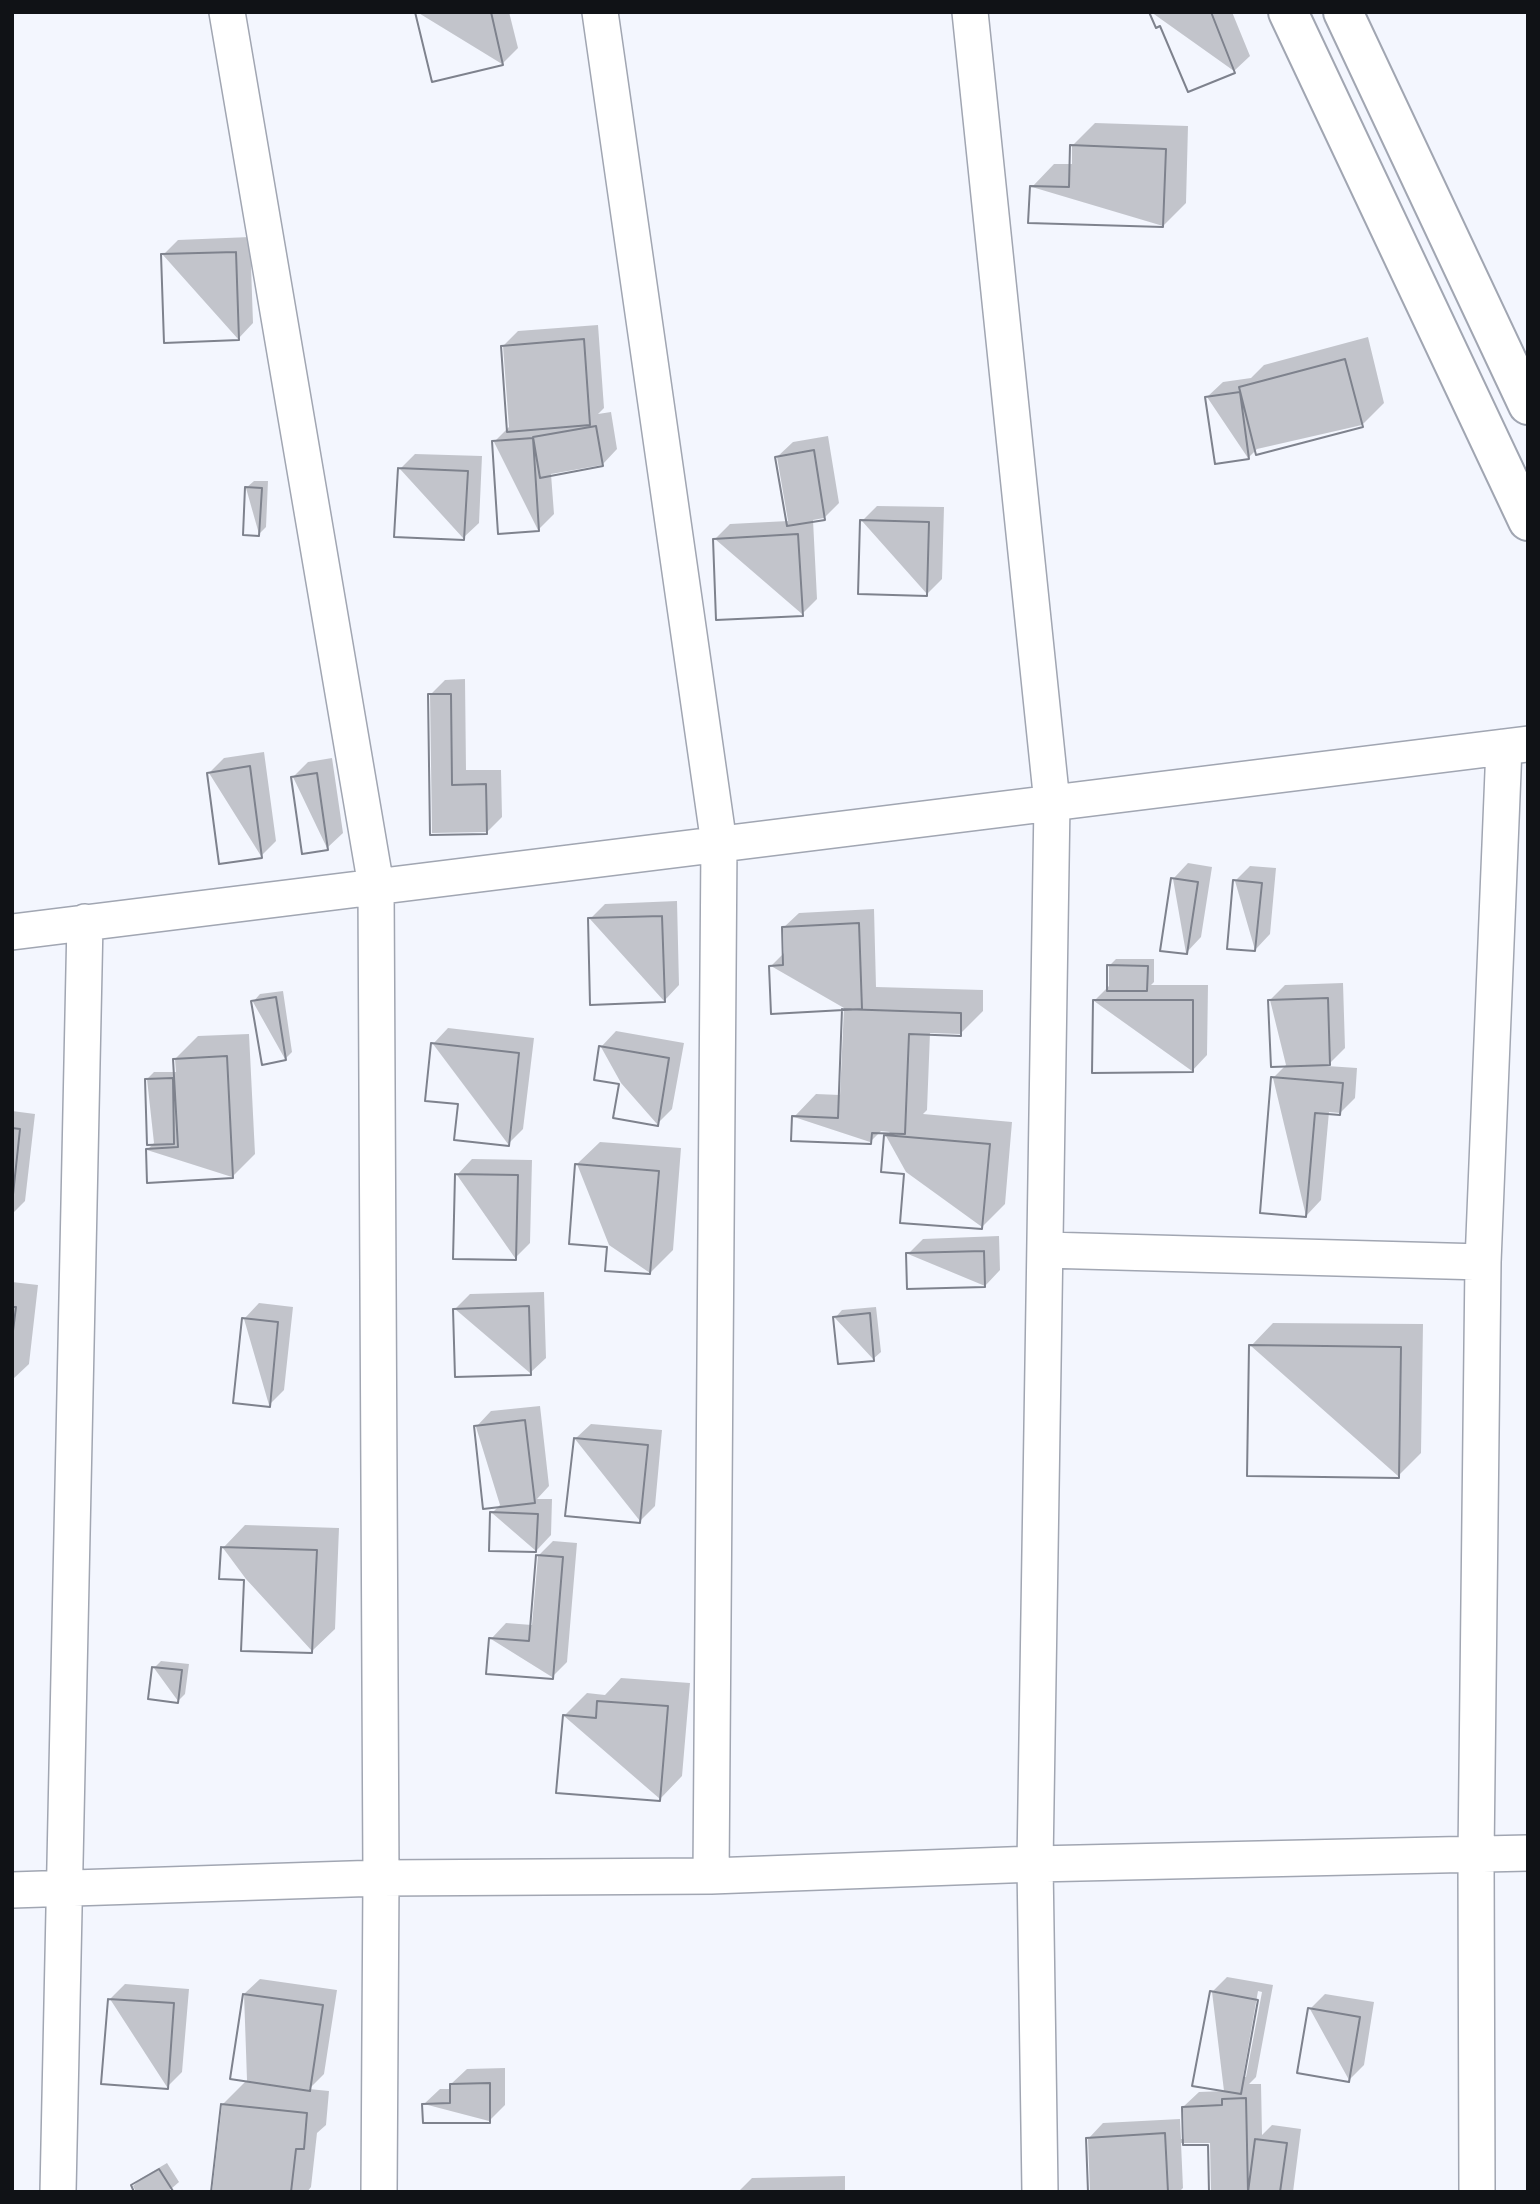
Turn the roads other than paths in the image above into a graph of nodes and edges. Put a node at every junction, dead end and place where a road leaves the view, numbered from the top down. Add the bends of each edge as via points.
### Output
1 (227, 12) edge
2 (600, 12) edge
3 (970, 12) edge
4 (1288, 12) edge
5 (1343, 12) edge
6 (1528, 405) edge
7 (1528, 521) edge
8 (1516, 745) edge
9 (1052, 803) junction
10 (719, 844) junction
11 (376, 886) junction
12 (85, 922) junction
13 (12, 932) edge
14 (1045, 1250) junction
15 (1483, 1262) junction
16 (1528, 1853) edge
17 (1476, 1856) junction
18 (1035, 1864) junction
19 (711, 1876) junction
20 (381, 1878) junction
21 (63, 1889) junction
22 (12, 1890) edge
23 (58, 2192) edge
24 (379, 2192) edge
25 (1040, 2192) edge
26 (1476, 2192) edge

1 - 11 street
2 - 10 street
3 - 9 street
4 - 7 street
5 - 6 street
8 - 9 street
8 - 15 street
9 - 10 street
9 - 14 street
10 - 11 street
10 - 19 street
11 - 12 street
11 - 20 street
12 - 13 street
12 - 21 street
14 - 15 street
14 - 18 street
15 - 17 street
16 - 17 street
17 - 18 street
17 - 26 street
18 - 19 street
18 - 25 street
19 - 20 street
20 - 21 street
20 - 24 street
21 - 22 street
21 - 23 street

